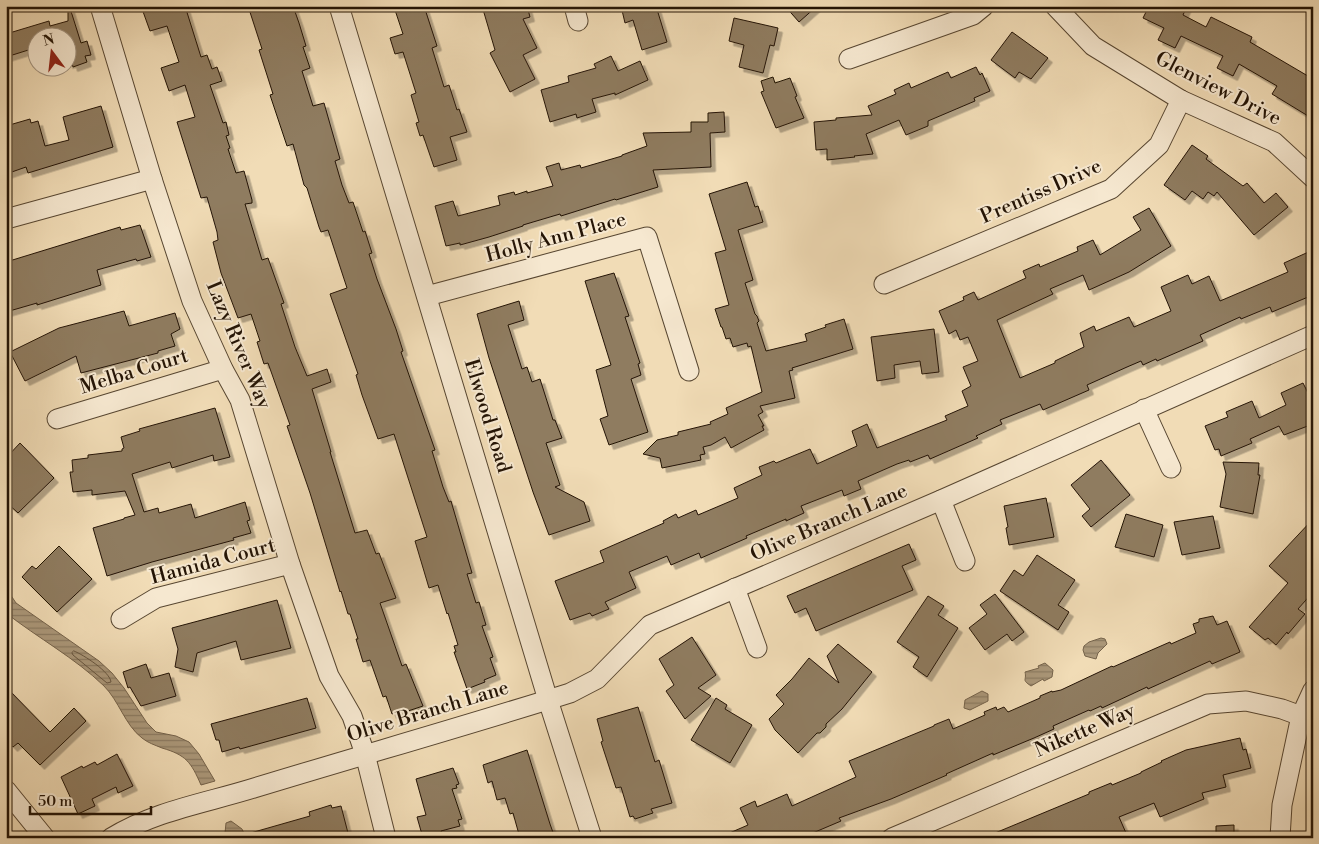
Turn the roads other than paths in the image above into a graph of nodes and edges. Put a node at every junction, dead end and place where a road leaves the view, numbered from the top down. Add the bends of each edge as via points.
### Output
1 (100, 6) edge
2 (339, 6) edge
3 (984, 6) edge
4 (1055, 6) edge
5 (850, 59) dead end
6 (1182, 100) junction
7 (1313, 178) edge
8 (152, 180) junction
9 (6, 219) edge
10 (884, 284) dead end
11 (427, 296) junction
12 (1313, 335) edge
13 (223, 369) junction
14 (689, 371) dead end
15 (1144, 409) junction
16 (57, 419) dead end
17 (1171, 468) dead end
18 (941, 500) junction
19 (966, 561) dead end
20 (290, 564) junction
21 (735, 588) junction
22 (121, 619) dead end
23 (757, 648) dead end
24 (1313, 690) edge
25 (548, 700) junction
26 (1301, 716) junction
27 (365, 754) junction
28 (6, 790) edge
29 (45, 838) edge
30 (111, 838) edge
31 (386, 838) edge
32 (592, 838) edge
33 (892, 838) edge
34 (1280, 838) edge

1 - 8 street, Lazy River Way
2 - 11 street, Elwood Road
3 - 5 street via 973,16
4 - 6 street, Glenview Drive via 1093,46
6 - 7 street, Glenview Drive via 1274,142
6 - 10 street, Prentiss Drive via 1159,144 1111,189
8 - 9 street
8 - 13 street, Lazy River Way via 192,301
11 - 14 street, Holly Ann Place via 646,237
11 - 25 street, Elwood Road
12 - 15 street, Olive Branch Lane
13 - 16 street, Melba Court
13 - 20 street, Lazy River Way via 240,400
15 - 17 street
15 - 18 street, Olive Branch Lane
18 - 19 street
18 - 21 street, Olive Branch Lane
20 - 22 street, Hamida Court via 156,598
20 - 27 street, Lazy River Way via 329,676 352,716
21 - 23 street
21 - 25 street, Olive Branch Lane via 650,625 597,679
24 - 26 street
25 - 27 street, Olive Branch Lane
25 - 32 street, Elwood Road
26 - 33 street, Nikette Way via 1246,701 1208,704
26 - 34 street via 1282,805
27 - 30 street, Olive Branch Lane via 156,816
27 - 31 street, Lazy River Way
28 - 29 street

